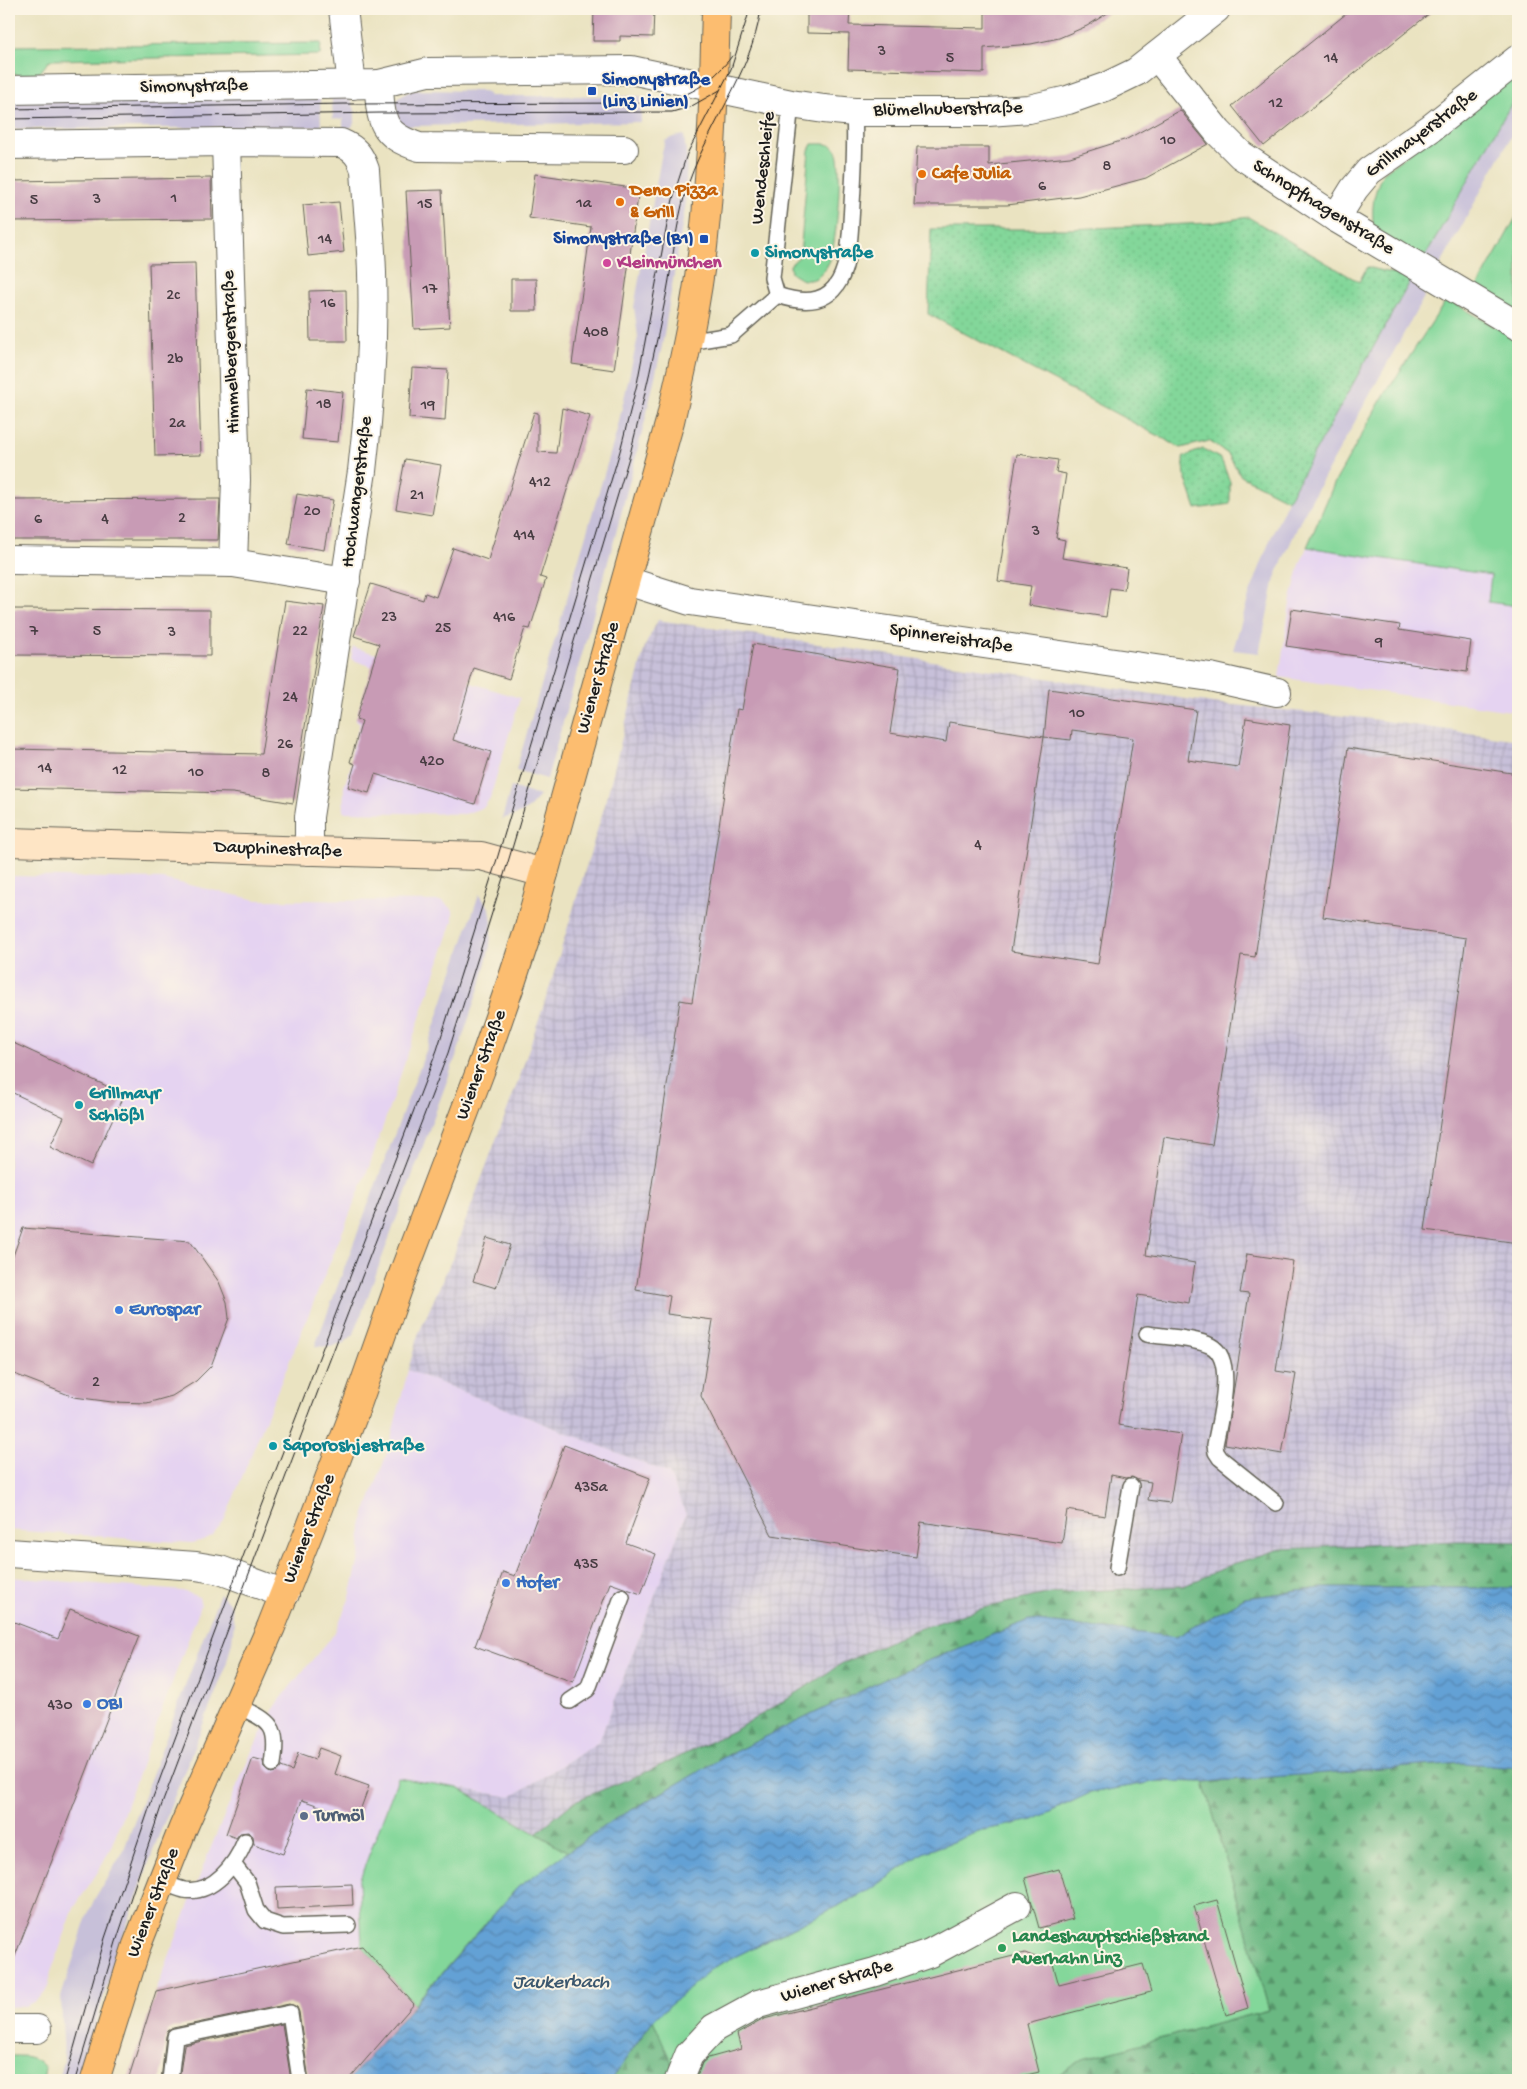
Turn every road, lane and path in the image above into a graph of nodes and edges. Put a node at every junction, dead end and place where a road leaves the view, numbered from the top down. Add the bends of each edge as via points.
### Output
1 (343, 9) edge
2 (716, 9) edge
3 (1216, 9) edge
4 (1157, 56) junction
5 (1518, 59) edge
6 (352, 85) junction
7 (714, 88) junction
8 (9, 90) edge
9 (791, 104) junction
10 (854, 112) junction
11 (226, 142) junction
12 (9, 145) edge
13 (624, 149) dead end
14 (1336, 218) junction
15 (777, 295) junction
16 (1518, 326) edge
17 (688, 342) junction
18 (9, 560) edge
19 (233, 563) junction
20 (346, 581) junction
21 (627, 581) junction
22 (1277, 692) dead end
23 (9, 842) edge
24 (309, 851) junction
25 (544, 873) junction
26 (1147, 1334) dead end
27 (1131, 1486) dead end
28 (1276, 1503) dead end
29 (9, 1553) edge
30 (1117, 1568) dead end
31 (285, 1594) junction
32 (622, 1597) dead end
33 (570, 1701) dead end
34 (236, 1706) junction
35 (273, 1764) dead end
36 (245, 1841) dead end
37 (233, 1864) junction
38 (161, 1881) junction
39 (1017, 1906) dead end
40 (348, 1925) dead end
41 (9, 2029) edge
42 (37, 2029) dead end
43 (95, 2080) edge
44 (170, 2080) edge
45 (300, 2080) edge
46 (679, 2080) edge

1 - 6 street
2 - 7 main road, Wiener Straße
3 - 4 street, Blümelhuberstraße
4 - 10 street, Blümelhuberstraße via 1136,72 1105,87 1030,109
4 - 14 street, Schnopfhagenstraße via 1218,132 1241,155
5 - 14 street, Grillmayerstraße via 1431,128 1369,171
6 - 7 street, Simonystraße via 428,72 632,70
6 - 8 street, Simonystraße
6 - 13 street via 381,113 390,133 419,146
7 - 9 street, Blümelhuberstraße
7 - 17 main road, Wiener Straße via 704,239
9 - 10 street, Blümelhuberstraße
9 - 15 lane, Wendeschleife via 772,278
10 - 15 lane via 856,141 847,267 833,291 821,297 806,301
11 - 12 street
11 - 19 street, Himmelbergerstraße via 236,480
11 - 20 street, Hochwangerstraße via 341,143 352,148 361,158 365,170 372,272 372,354 369,413
14 - 16 street, Schnopfhagenstraße
15 - 17 lane via 731,335
17 - 21 main road, Wiener Straße
18 - 19 street
19 - 20 street
20 - 24 street, Hochwangerstraße via 309,817
21 - 22 street, Spinnereistraße via 690,601 1210,677
21 - 25 main road, Wiener Straße
23 - 24 main road, Dauphinestraße
24 - 25 main road, Dauphinestraße via 481,856
25 - 31 main road, Wiener Straße via 528,931 481,1069
26 - 28 lane via 1206,1344 1219,1351 1225,1379 1216,1452
27 - 30 lane
29 - 31 street via 204,1567
31 - 34 main road, Wiener Straße
32 - 33 lane via 588,1689
34 - 35 lane via 262,1717 273,1728 276,1745
34 - 38 main road, Wiener Straße
36 - 37 lane
37 - 38 lane via 221,1878 202,1888 185,1890
37 - 40 lane via 247,1882 256,1910 265,1921 283,1927
38 - 43 main road, Wiener Straße via 134,1954
39 - 46 street, Wiener Straße via 930,1953 875,1972 758,2004 714,2028 689,2055
41 - 42 street
44 - 45 lane via 175,2037 290,2013

